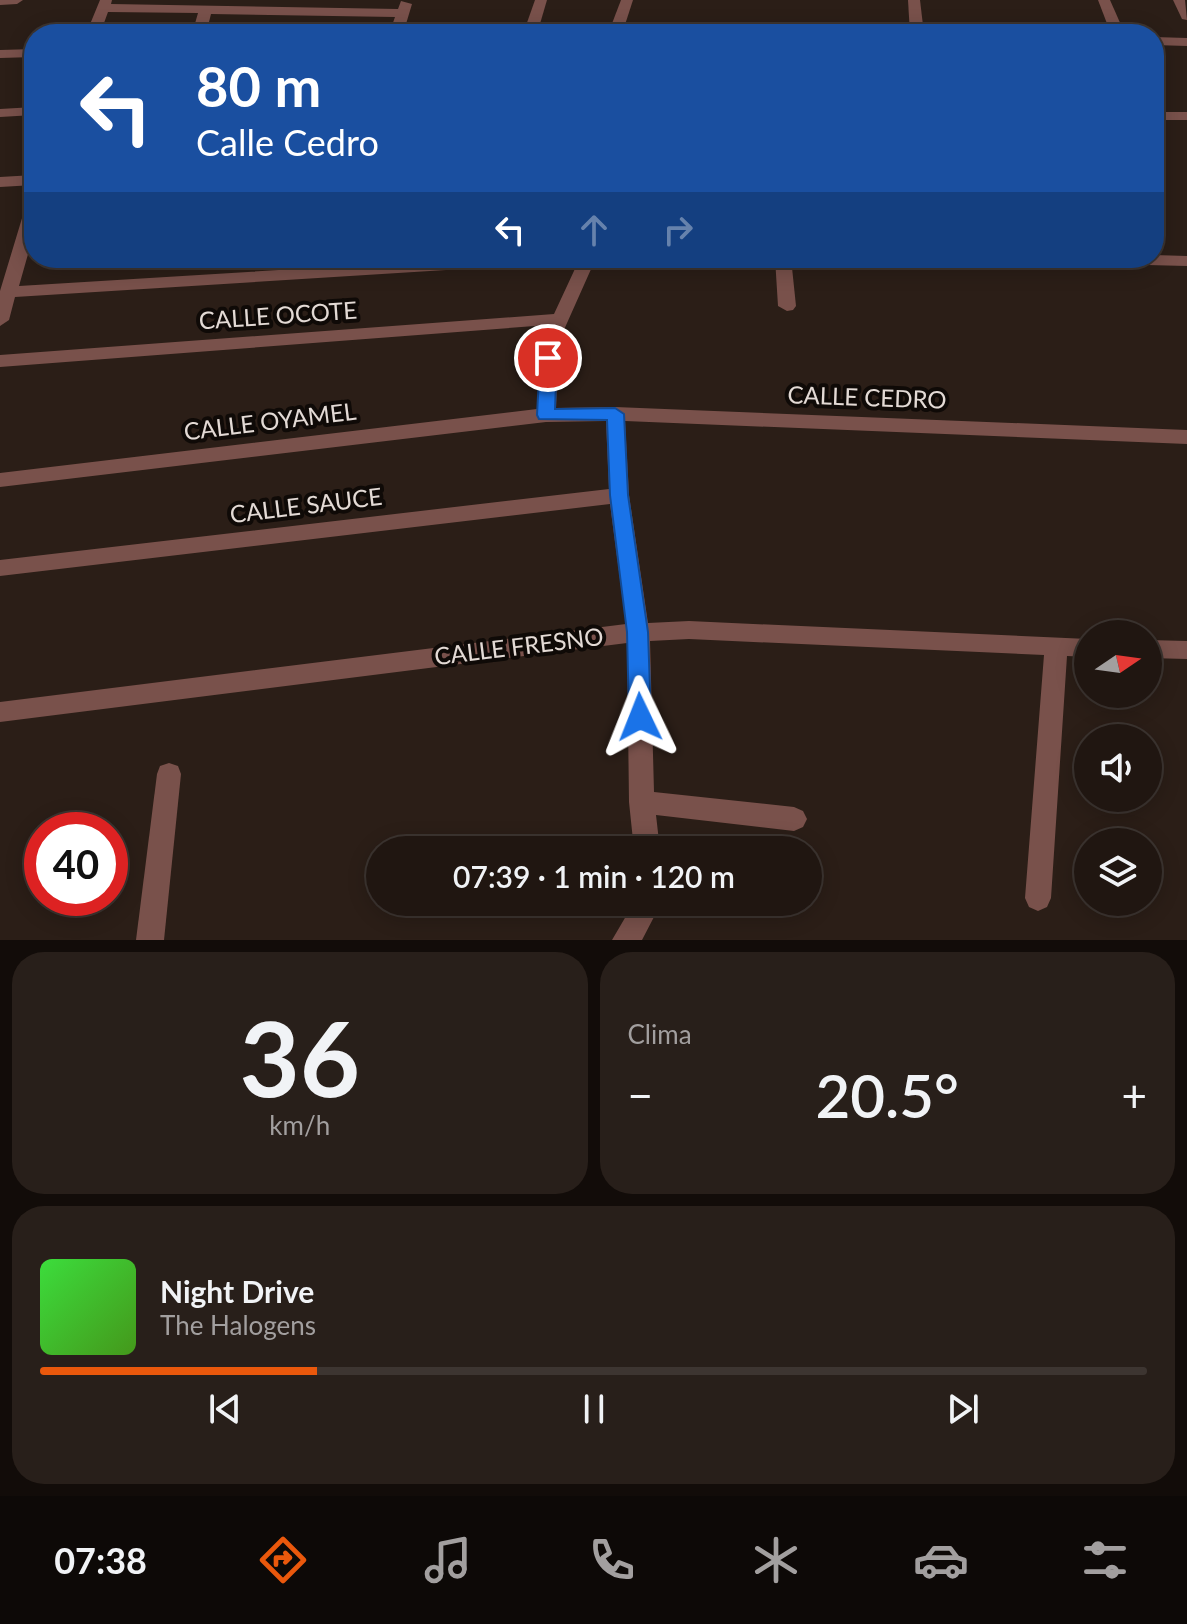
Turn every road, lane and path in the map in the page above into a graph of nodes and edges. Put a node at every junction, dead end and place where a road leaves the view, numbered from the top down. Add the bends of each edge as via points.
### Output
1 (17, 0) edge
2 (541, 0) edge
3 (627, 0) edge
4 (914, 0) edge
5 (1104, 0) edge
6 (1179, 0) edge
7 (0, 1) edge
8 (105, 4) edge
9 (406, 6) edge
10 (205, 10) junction
11 (1187, 16) edge
12 (97, 24) edge
13 (202, 24) edge
14 (533, 24) edge
15 (619, 24) edge
16 (916, 24) edge
17 (1114, 24) edge
18 (1164, 41) edge
19 (1187, 42) edge
20 (24, 53) edge
21 (0, 54) edge
22 (24, 112) edge
23 (0, 113) edge
24 (1164, 116) edge
25 (1187, 116) edge
26 (24, 181) edge
27 (0, 182) edge
28 (24, 231) edge
29 (8, 261) edge
30 (1164, 263) edge
31 (1186, 264) edge
32 (396, 268) edge
33 (583, 268) edge
34 (784, 268) edge
35 (8, 292) junction
36 (787, 306) dead end
37 (559, 319) junction
38 (0, 320) edge
39 (0, 361) edge
40 (615, 414) junction
41 (546, 415) junction
42 (1187, 437) edge
43 (0, 480) edge
44 (619, 495) junction
45 (0, 568) edge
46 (638, 632) junction
47 (1056, 647) junction
48 (1074, 648) edge
49 (1162, 649) edge
50 (1187, 650) edge
51 (0, 712) edge
52 (169, 774) dead end
53 (642, 802) junction
54 (794, 819) dead end
55 (646, 836) edge
56 (1038, 898) dead end
57 (641, 916) edge
58 (150, 940) edge
59 (626, 940) edge

1 - 7 street
2 - 14 street
3 - 15 street
4 - 16 street
5 - 17 street
6 - 11 street
8 - 10 street
8 - 12 street
9 - 10 street
10 - 13 street
18 - 19 street
20 - 21 street
22 - 23 street
24 - 25 street
26 - 27 street
28 - 29 street
29 - 35 street
30 - 31 street
32 - 35 street
33 - 37 street
34 - 36 street
35 - 38 street
37 - 39 street, CALLE OCOTE
37 - 41 street via 550,341
40 - 41 street, CALLE CEDRO
40 - 42 street, CALLE CEDRO
40 - 44 street
41 - 43 street, CALLE OYAMEL
44 - 45 street, CALLE SAUCE
44 - 46 street
46 - 47 street, CALLE FRESNO
46 - 51 street, CALLE FRESNO
46 - 53 street
47 - 48 street, CALLE FRESNO
47 - 56 street
49 - 50 street
52 - 58 street
53 - 54 street
53 - 55 street
57 - 59 street

